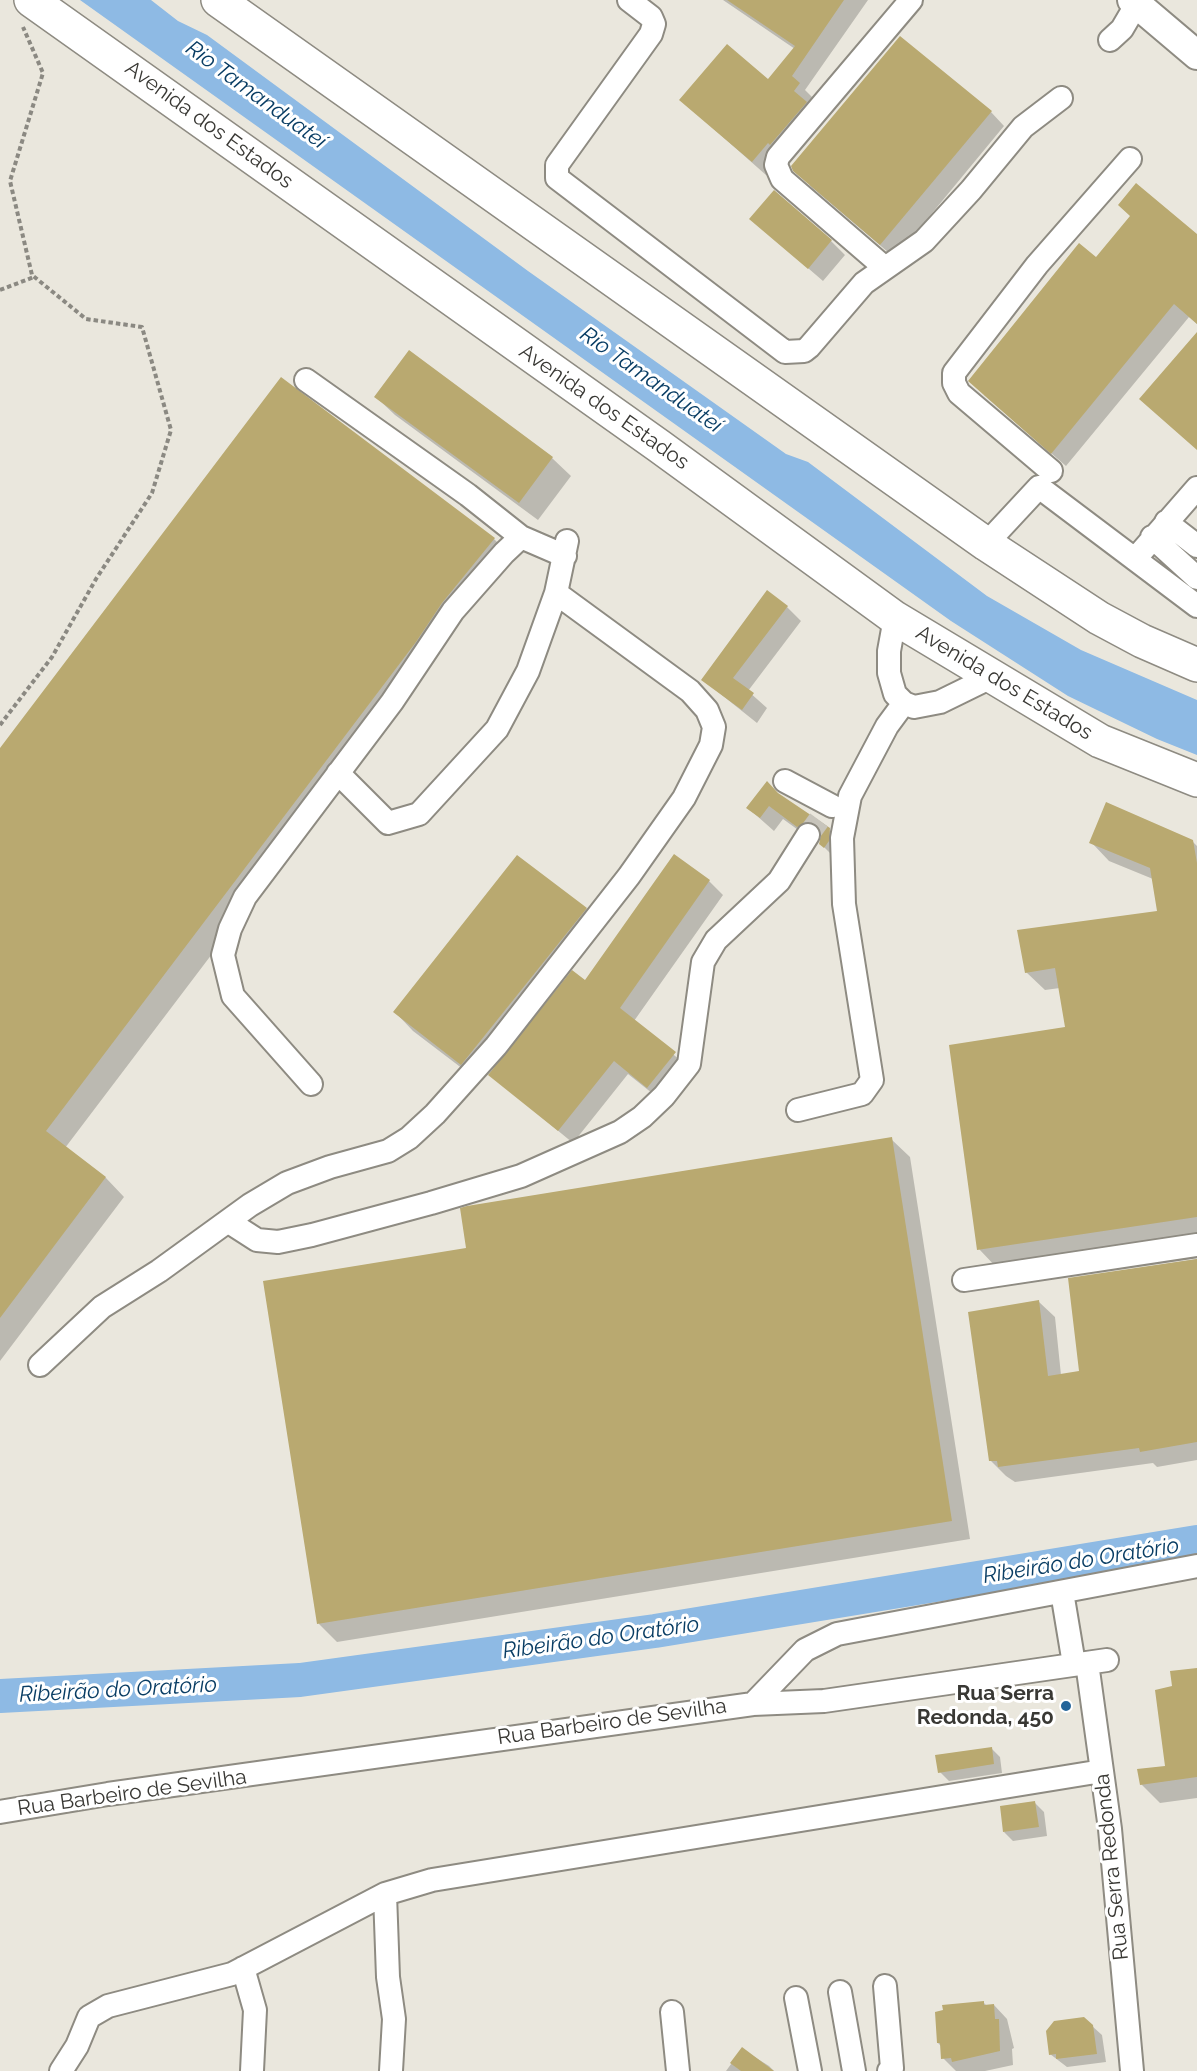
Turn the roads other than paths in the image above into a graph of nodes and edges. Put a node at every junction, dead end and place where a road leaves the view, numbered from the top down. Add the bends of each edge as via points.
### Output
1 (218, 0) edge
2 (629, 0) edge
3 (910, 0) edge
4 (1136, 1) edge
5 (26, 9) edge
6 (1110, 40) dead end
7 (1197, 55) edge
8 (1060, 98) dead end
9 (1130, 159) dead end
10 (884, 267) junction
11 (306, 380) dead end
12 (1051, 471) dead end
13 (1197, 488) edge
14 (1159, 529) junction
15 (521, 537) junction
16 (986, 544) junction
17 (1197, 546) edge
18 (1135, 559) junction
19 (1197, 578) edge
20 (556, 593) junction
21 (1197, 606) edge
22 (895, 618) junction
23 (1197, 665) edge
24 (991, 677) junction
25 (904, 703) junction
26 (339, 773) junction
27 (1197, 780) edge
28 (785, 782) dead end
29 (827, 814) junction
30 (311, 1084) dead end
31 (798, 1110) dead end
32 (229, 1221) junction
33 (1197, 1245) edge
34 (964, 1280) dead end
35 (40, 1365) dead end
36 (1197, 1566) edge
37 (1062, 1592) junction
38 (1090, 1662) junction
39 (753, 1704) junction
40 (1102, 1771) junction
41 (0, 1812) edge
42 (385, 1894) junction
43 (243, 1968) junction
44 (885, 1986) dead end
45 (840, 1992) dead end
46 (796, 1998) dead end
47 (672, 2012) dead end
48 (61, 2071) edge
49 (252, 2071) edge
50 (391, 2071) edge
51 (678, 2071) edge
52 (810, 2071) edge
53 (854, 2071) edge
54 (890, 2071) edge
55 (1132, 2071) edge

1 - 16 highway
2 - 10 street via 651,17 651,34 557,165 557,178 786,352 809,347 864,283
3 - 10 street via 778,157 776,165 782,179
4 - 6 street via 1122,29
4 - 7 main road
5 - 22 highway, Avenida dos Estados via 659,446
8 - 10 street via 1023,127 924,241
9 - 12 street via 1030,273 954,373 959,393
11 - 15 street
13 - 14 street
14 - 17 street
14 - 18 street
14 - 19 street
15 - 20 street via 566,548
15 - 26 street via 453,611 393,702
16 - 18 street via 1039,487
16 - 23 highway via 1099,618
18 - 21 street
20 - 26 street via 528,671 497,729 419,814 388,823
20 - 32 street via 690,691 714,727 711,745 689,787 629,876 496,1046 435,1114 409,1138 388,1150 287,1183
22 - 24 highway, Avenida dos Estados
22 - 25 street via 889,673 895,694
24 - 25 street via 940,702 914,707
24 - 27 highway, Avenida dos Estados via 1100,741
25 - 29 street
26 - 30 street via 245,897 223,955 233,996
28 - 29 street
29 - 31 street via 842,838 844,904 872,1080 862,1094
29 - 32 street via 779,881 716,940 703,962 689,1064 664,1096 620,1132 521,1176 312,1235 278,1242 257,1240
32 - 35 street via 102,1307
33 - 34 street
36 - 37 street, Rua Barbeiro de Sevilha
37 - 38 street, Rua Serra Redonda
37 - 39 street, Rua Barbeiro de Sevilha via 837,1634 805,1650
38 - 39 street via 824,1701
38 - 40 street, Rua Serra Redonda
39 - 41 street, Rua Barbeiro de Sevilha
40 - 42 street via 432,1880
40 - 55 street, Rua Serra Redonda
42 - 43 street
42 - 50 street via 394,2019
43 - 48 street via 108,2006 89,2017
43 - 49 street via 255,2010
44 - 54 street
45 - 53 street
46 - 52 street
47 - 51 street

